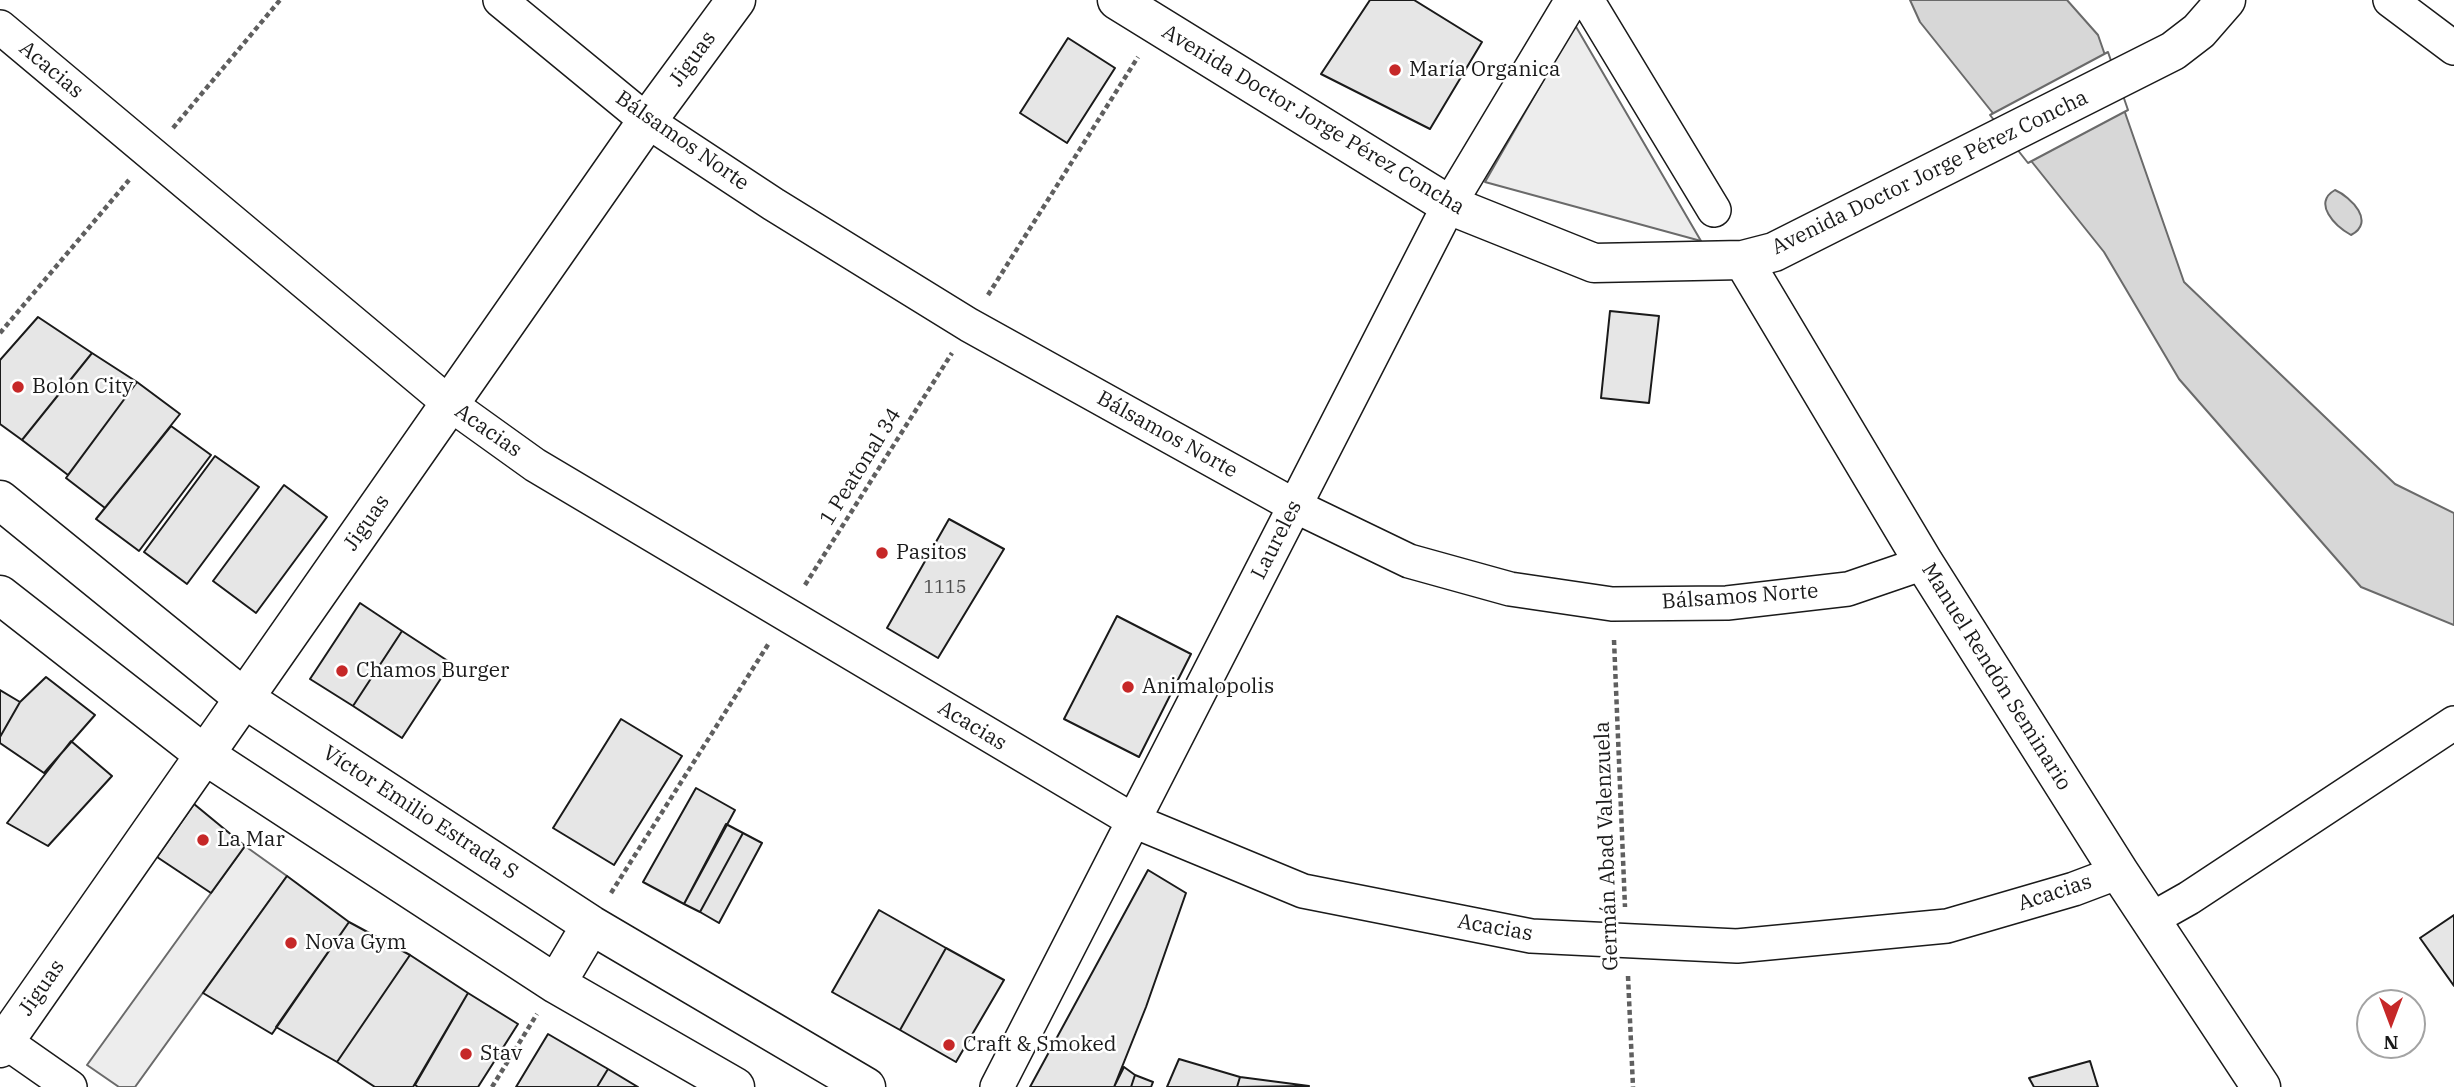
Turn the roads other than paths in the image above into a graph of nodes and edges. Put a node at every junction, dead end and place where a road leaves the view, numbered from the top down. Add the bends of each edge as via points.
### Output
1 (500, 0) edge
2 (736, 0) edge
3 (1117, 0) edge
4 (1572, 0) edge
5 (1587, 0) edge
6 (2226, 0) edge
7 (2390, 0) edge
8 (0, 27) edge
9 (2454, 48) edge
10 (647, 121) junction
11 (1449, 205) junction
12 (1714, 210) dead end
13 (1743, 260) junction
14 (450, 404) junction
15 (0, 500) edge
16 (1294, 506) junction
17 (1924, 563) junction
18 (0, 594) edge
19 (245, 699) junction
20 (2454, 723) edge
21 (205, 755) junction
22 (1134, 821) junction
23 (2119, 872) junction
24 (2150, 920) junction
25 (591, 925) junction
26 (556, 984) junction
27 (2, 1043) edge
28 (70, 1087) edge
29 (735, 1087) edge
30 (866, 1087) edge
31 (997, 1087) edge
32 (2261, 1087) edge

1 - 10 street, Bálsamos Norte
2 - 10 street, Jiguas
3 - 11 street, Avenida Doctor Jorge Pérez Concha
4 - 11 street, Laureles
5 - 12 street
6 - 13 street, Avenida Doctor Jorge Pérez Concha via 2199,31 2173,51 1794,244
7 - 9 street
8 - 14 street, Acacias
10 - 14 street, Jiguas
10 - 16 street, Bálsamos Norte via 969,325
11 - 13 street, Avenida Doctor Jorge Pérez Concha via 1594,263
11 - 16 street, Laureles
13 - 17 street, Manuel Rendón Seminario
14 - 19 street, Jiguas
14 - 22 street, Acacias via 535,465
15 - 19 street, Víctor Emilio Estrada S
16 - 17 street, Bálsamos Norte via 1409,561 1510,589 1612,604 1727,603 1848,589
16 - 22 street, Laureles
17 - 23 street, Manuel Rendón Seminario
18 - 21 street
19 - 21 street, Jiguas
19 - 25 street, Víctor Emilio Estrada S
20 - 24 street
21 - 26 street
21 - 27 street, Jiguas
22 - 23 street, Acacias via 1303,891 1531,936 1627,942 1737,946 1947,926
22 - 31 street, Laureles
23 - 24 street, Manuel Rendón Seminario
24 - 32 street, Manuel Rendón Seminario
25 - 26 street
25 - 30 street, Víctor Emilio Estrada S
26 - 29 street
27 - 28 street

